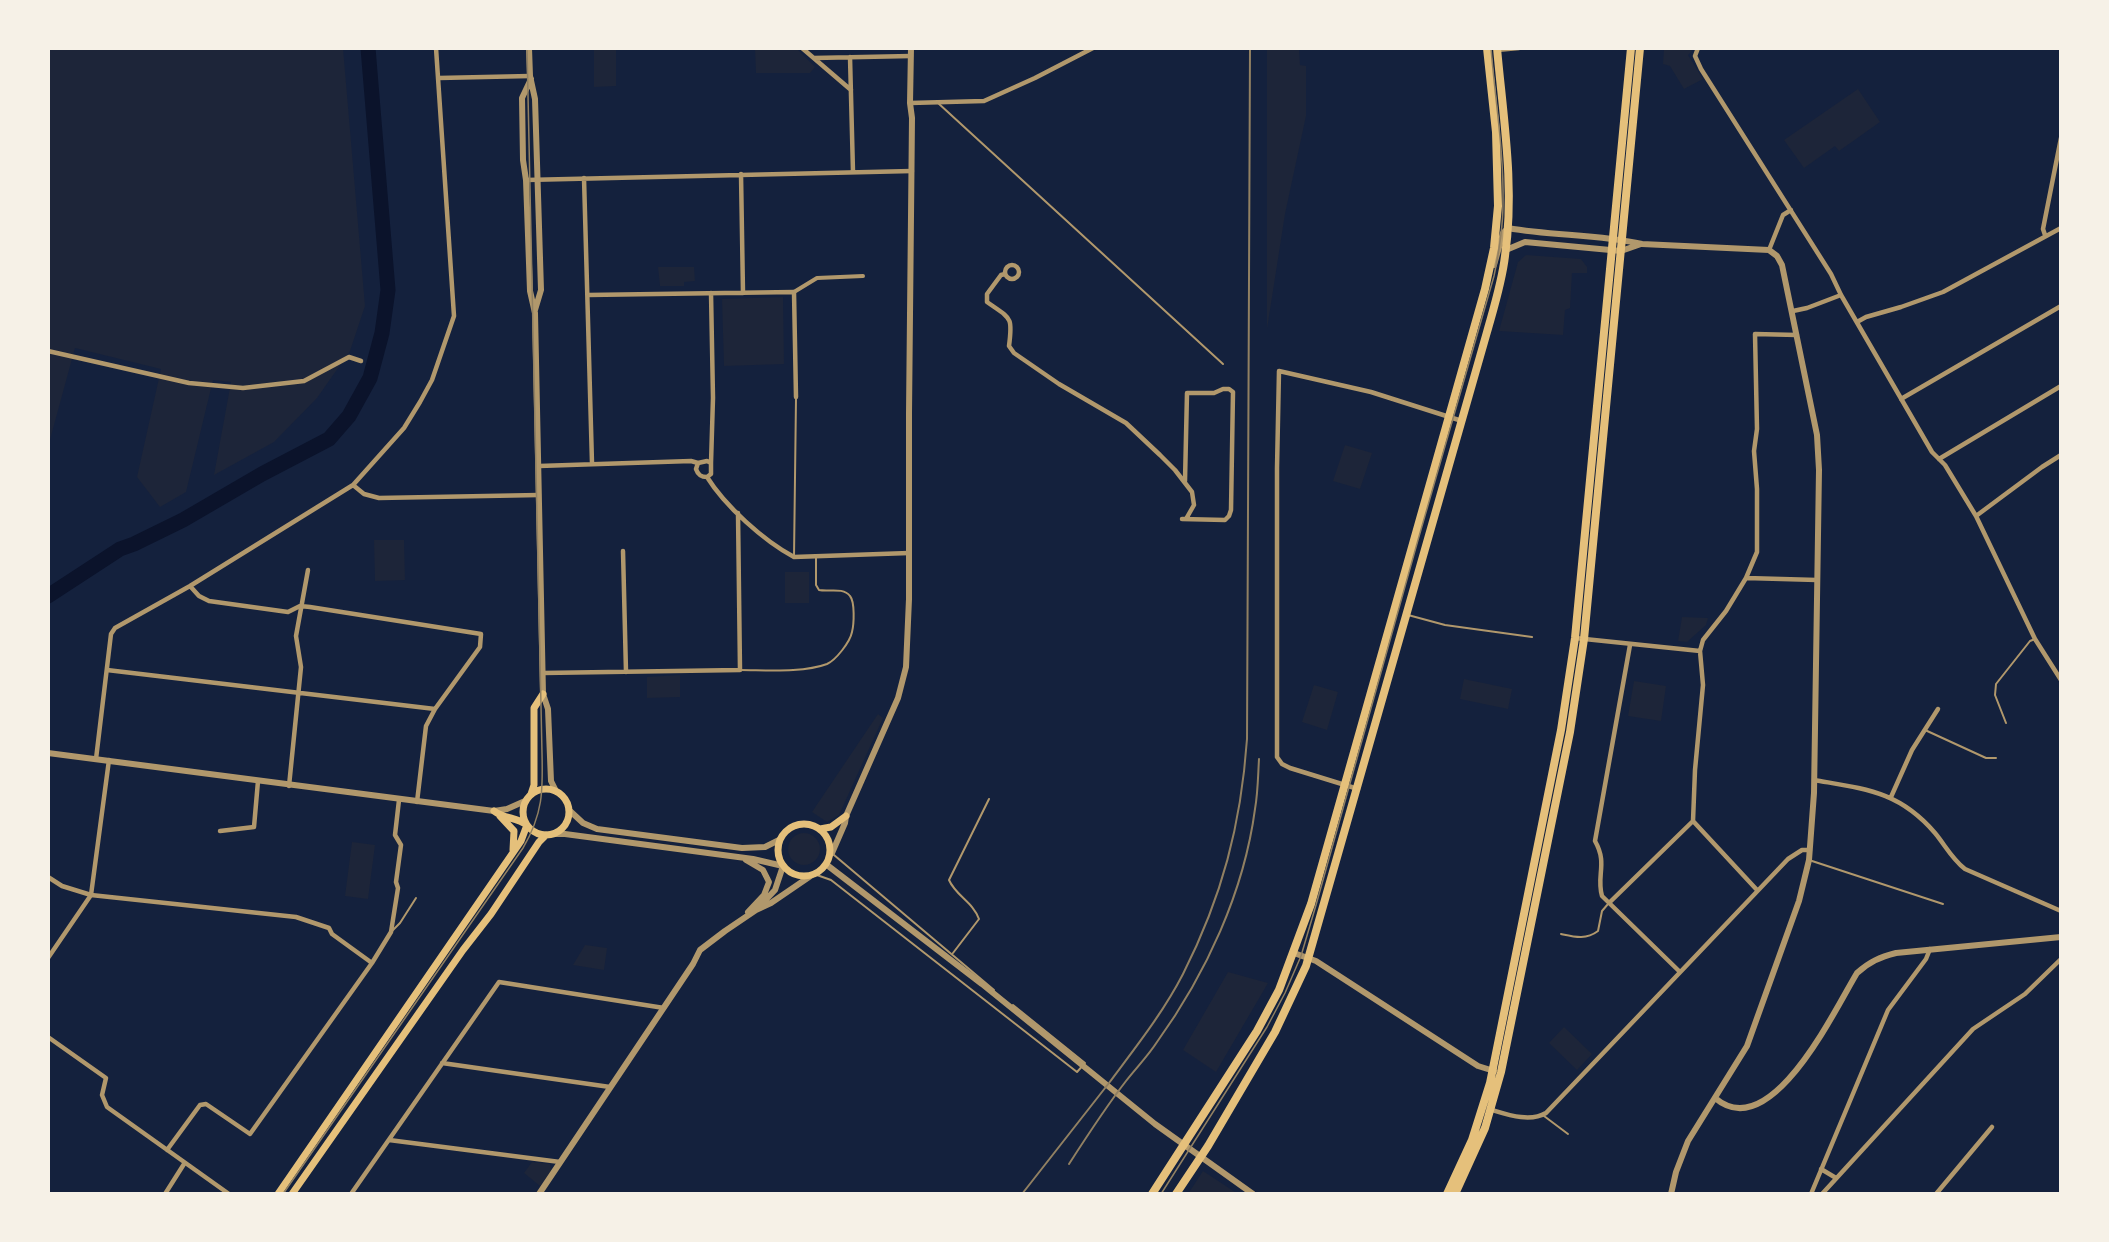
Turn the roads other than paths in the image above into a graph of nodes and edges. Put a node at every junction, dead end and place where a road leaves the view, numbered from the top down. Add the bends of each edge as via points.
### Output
1 (436, 48) edge
2 (529, 48) edge
3 (802, 48) edge
4 (911, 48) edge
5 (1093, 48) edge
6 (1487, 48) edge
7 (1519, 48) edge
8 (1631, 48) edge
9 (1640, 48) edge
10 (1698, 48) edge
11 (1497, 49) edge
12 (910, 56) junction
13 (850, 57) junction
14 (814, 58) junction
15 (439, 78) junction
16 (530, 78) junction
17 (851, 90) junction
18 (937, 102) junction
19 (910, 103) junction
20 (2061, 138) edge
21 (912, 171) junction
22 (853, 172) junction
23 (741, 174) junction
24 (584, 178) junction
25 (538, 179) junction
26 (526, 180) junction
27 (1791, 210) junction
28 (1508, 228) junction
29 (2061, 228) edge
30 (2045, 235) junction
31 (1618, 239) junction
32 (1642, 244) junction
33 (1506, 250) junction
34 (1769, 250) junction
35 (1617, 251) junction
36 (1005, 274) dead end
37 (863, 276) dead end
38 (1485, 289) junction
39 (794, 292) junction
40 (711, 293) junction
41 (743, 293) junction
42 (588, 295) junction
43 (1841, 295) junction
44 (2061, 306) edge
45 (1792, 311) junction
46 (535, 313) junction
47 (1857, 322) junction
48 (1797, 334) junction
49 (48, 351) edge
50 (361, 361) dead end
51 (1223, 364) dead end
52 (2061, 386) edge
53 (796, 397) joint
54 (1901, 399) junction
55 (1448, 417) junction
56 (1462, 421) junction
57 (2061, 455) edge
58 (1939, 459) junction
59 (592, 463) junction
60 (699, 463) junction
61 (711, 464) junction
62 (539, 465) junction
63 (707, 477) junction
64 (1185, 483) junction
65 (353, 485) junction
66 (539, 495) junction
67 (738, 513) junction
68 (1976, 516) junction
69 (623, 551) dead end
70 (909, 553) junction
71 (794, 557) junction
72 (816, 557) junction
73 (308, 570) dead end
74 (1746, 578) junction
75 (1817, 580) junction
76 (190, 586) junction
77 (300, 606) junction
78 (1404, 614) junction
79 (1532, 637) dead end
80 (1575, 638) junction
81 (1584, 639) junction
82 (2035, 639) junction
83 (1630, 645) junction
84 (1700, 651) junction
85 (107, 670) junction
86 (740, 670) junction
87 (626, 672) junction
88 (543, 673) junction
89 (2061, 680) edge
90 (299, 694) junction
91 (543, 694) junction
92 (435, 709) junction
93 (1938, 709) dead end
94 (2006, 723) dead end
95 (1925, 730) junction
96 (48, 753) edge
97 (1996, 758) dead end
98 (96, 759) junction
99 (109, 760) junction
100 (1814, 780) junction
101 (258, 781) junction
102 (1345, 785) junction
103 (289, 786) junction
104 (1358, 789) junction
105 (556, 791) junction
106 (531, 794) junction
107 (1891, 797) junction
108 (989, 799) dead end
109 (399, 800) junction
110 (525, 801) junction
111 (417, 802) junction
112 (569, 810) junction
113 (497, 813) junction
114 (846, 816) junction
115 (1693, 821) junction
116 (527, 825) junction
117 (820, 829) junction
118 (220, 831) dead end
119 (549, 835) junction
120 (779, 840) junction
121 (1810, 850) junction
122 (832, 853) junction
123 (513, 856) junction
124 (741, 858) junction
125 (1809, 860) junction
126 (827, 865) junction
127 (783, 866) junction
128 (813, 874) junction
129 (48, 877) edge
130 (1757, 891) junction
131 (91, 895) junction
132 (416, 898) dead end
133 (1609, 903) junction
134 (1943, 904) dead end
135 (756, 910) junction
136 (2061, 911) edge
137 (739, 921) junction
138 (391, 932) junction
139 (1561, 934) dead end
140 (2061, 938) edge
141 (1930, 950) junction
142 (1294, 953) junction
143 (952, 954) junction
144 (48, 958) edge
145 (1309, 958) junction
146 (2061, 959) edge
147 (372, 963) junction
148 (1680, 972) junction
149 (664, 1008) junction
150 (48, 1037) edge
151 (442, 1064) junction
152 (1492, 1070) junction
153 (1501, 1072) junction
154 (610, 1087) junction
155 (1715, 1098) junction
156 (1487, 1108) junction
157 (1542, 1115) junction
158 (1992, 1127) dead end
159 (1568, 1134) dead end
160 (389, 1140) junction
161 (166, 1150) junction
162 (560, 1162) junction
163 (184, 1164) junction
164 (1821, 1169) junction
165 (1836, 1178) junction
166 (165, 1194) edge
167 (229, 1194) edge
168 (278, 1194) edge
169 (292, 1194) edge
170 (351, 1194) edge
171 (539, 1194) edge
172 (1152, 1194) edge
173 (1176, 1194) edge
174 (1253, 1194) edge
175 (1447, 1194) edge
176 (1455, 1194) edge
177 (1671, 1194) edge
178 (1811, 1194) edge
179 (1822, 1194) edge
180 (1936, 1194) edge

1 - 15 street
2 - 16 street
3 - 14 street
4 - 12 street
5 - 18 street via 984,101
6 - 38 main road via 1498,161 1498,206
7 - 11 street
8 - 31 main road
9 - 31 main road
10 - 27 street via 1695,56 1701,69
11 - 28 main road
12 - 13 street
12 - 19 street
13 - 14 street
13 - 17 street
14 - 17 street
15 - 16 street
15 - 65 street via 454,316 432,380 420,402 404,428
16 - 25 street via 535,99
16 - 26 street via 522,98
17 - 22 street
18 - 19 street
18 - 51 lane
19 - 21 street
20 - 30 street
21 - 22 street
21 - 70 street
22 - 23 street
23 - 24 street
23 - 41 street
24 - 25 street
24 - 42 street
25 - 26 street
25 - 46 street via 541,290
26 - 46 street via 530,291
27 - 34 street via 1783,215
27 - 43 street
28 - 31 street
28 - 33 main road
28 - 38 street
29 - 30 street
30 - 47 street via 1943,292
31 - 32 street
31 - 35 main road
32 - 34 street
32 - 35 street
33 - 35 street via 1525,242
33 - 56 main road
34 - 45 street via 1782,264
35 - 80 main road
35 - 81 main road
36 - 64 street via 987,294 987,302 1008,316 1009,346 1014,353 1126,423
37 - 39 street via 817,278
38 - 55 main road
39 - 41 street
39 - 53 street
40 - 41 street
40 - 42 street
40 - 61 street
42 - 59 street
43 - 45 street
43 - 47 street
44 - 54 street
45 - 48 street
46 - 62 street
47 - 54 street
48 - 74 street via 1755,334 1758,543
48 - 75 street via 1817,435
49 - 50 street via 189,383 243,388 303,381 349,357
52 - 58 street
53 - 71 lane
54 - 58 street
55 - 56 street
55 - 102 main road
55 - 102 street via 1371,392 1279,371 1277,757 1290,768
56 - 78 main road
57 - 68 street
58 - 68 street
59 - 60 street
59 - 62 street
60 - 61 street
60 - 63 street via 698,474
61 - 63 street
62 - 66 street
63 - 67 street
64 - 64 street via 1192,492 1194,505 1184,519 1225,520 1229,516 1233,392 1229,389 1187,393
65 - 66 street via 364,494 379,498
65 - 76 street
66 - 88 street
67 - 71 street
67 - 86 street
68 - 82 street
69 - 87 street
70 - 72 street
70 - 114 street via 904,675 898,698
71 - 72 street
72 - 86 lane via 819,590 842,591 850,595 853,604 852,632 841,651 830,663 803,669
73 - 77 street
74 - 75 street
74 - 84 street via 1703,640
75 - 100 street
76 - 77 street via 209,601 288,612
76 - 85 street via 116,628 111,634
77 - 90 street via 296,636 301,667
77 - 92 street via 480,634 480,647
78 - 79 lane via 1445,625
78 - 104 main road
80 - 81 street
80 - 152 main road via 1559,741
81 - 83 street
81 - 153 main road via 1568,743
82 - 89 street
82 - 94 lane via 1996,684 1995,695
83 - 84 street
83 - 133 street via 1595,841 1603,866 1599,886
84 - 115 street via 1703,685
85 - 90 street
85 - 98 street
86 - 87 street
87 - 88 street
88 - 91 street
90 - 92 street
90 - 103 street
91 - 105 street via 548,709 551,781
91 - 106 main road via 534,708
92 - 111 street via 426,726
93 - 95 street
95 - 97 lane via 1986,758
95 - 107 street
96 - 98 street
98 - 99 street
99 - 101 street
99 - 131 street
100 - 107 street
100 - 121 street
101 - 103 street
101 - 118 street via 254,827
102 - 104 street
102 - 142 main road
103 - 109 street
104 - 145 main road
105 - 106 main road via 543,789
105 - 112 main road via 566,799
106 - 110 main road
107 - 136 street via 1919,817 1957,863
108 - 143 lane via 949,880 979,919
109 - 111 street
109 - 138 street via 395,835 401,845
110 - 113 street
110 - 116 main road via 523,816
111 - 113 street
112 - 119 main road via 565,825
112 - 120 street via 597,829 741,848 765,847
113 - 116 main road
113 - 123 main road via 514,831
114 - 117 main road via 831,827
114 - 122 street
115 - 130 street
115 - 133 street
116 - 119 main road via 537,833
116 - 123 main road
117 - 120 main road via 798,824 786,830
117 - 122 main road
119 - 124 street
119 - 169 main road via 539,842
120 - 127 main road
121 - 125 street
121 - 130 street via 1794,855
122 - 126 main road
122 - 143 lane
123 - 168 main road
124 - 127 street
124 - 137 street via 763,870 769,882 764,895
125 - 134 lane
125 - 155 street via 1799,901 1747,1047
126 - 128 main road
126 - 174 street via 1162,1130
127 - 128 main road via 795,874
127 - 135 street via 775,890
128 - 135 street
128 - 143 lane via 831,880 1077,1072 1085,1063
129 - 131 street
130 - 148 street
131 - 144 street
131 - 147 street via 296,917 329,928
132 - 138 lane
133 - 139 lane via 1602,911 1598,931 1592,935 1580,938
133 - 148 street
135 - 137 street
137 - 149 street via 700,950
138 - 147 street
140 - 141 street
141 - 155 street via 1884,956 1864,966 1805,1059 1775,1092 1745,1108 1730,1107
141 - 164 street via 1888,1010
142 - 145 street
142 - 172 main road via 1257,1031
145 - 152 street via 1478,1066
145 - 173 main road via 1275,1032
146 - 165 street via 2025,994 1973,1029
147 - 161 street via 250,1134 206,1104 200,1106
148 - 157 street
149 - 151 street via 499,982
149 - 154 street
150 - 161 street via 106,1078 102,1095 107,1107
151 - 154 street
151 - 160 street
152 - 153 street
152 - 156 main road
153 - 156 main road
154 - 162 street
155 - 177 street via 1688,1141
156 - 157 street via 1519,1116
156 - 175 main road
156 - 176 main road via 1485,1128
157 - 159 lane
158 - 180 street
160 - 162 street
160 - 170 street
161 - 163 street
162 - 171 street
163 - 166 street
163 - 167 street
164 - 165 street
164 - 178 street
165 - 179 street

